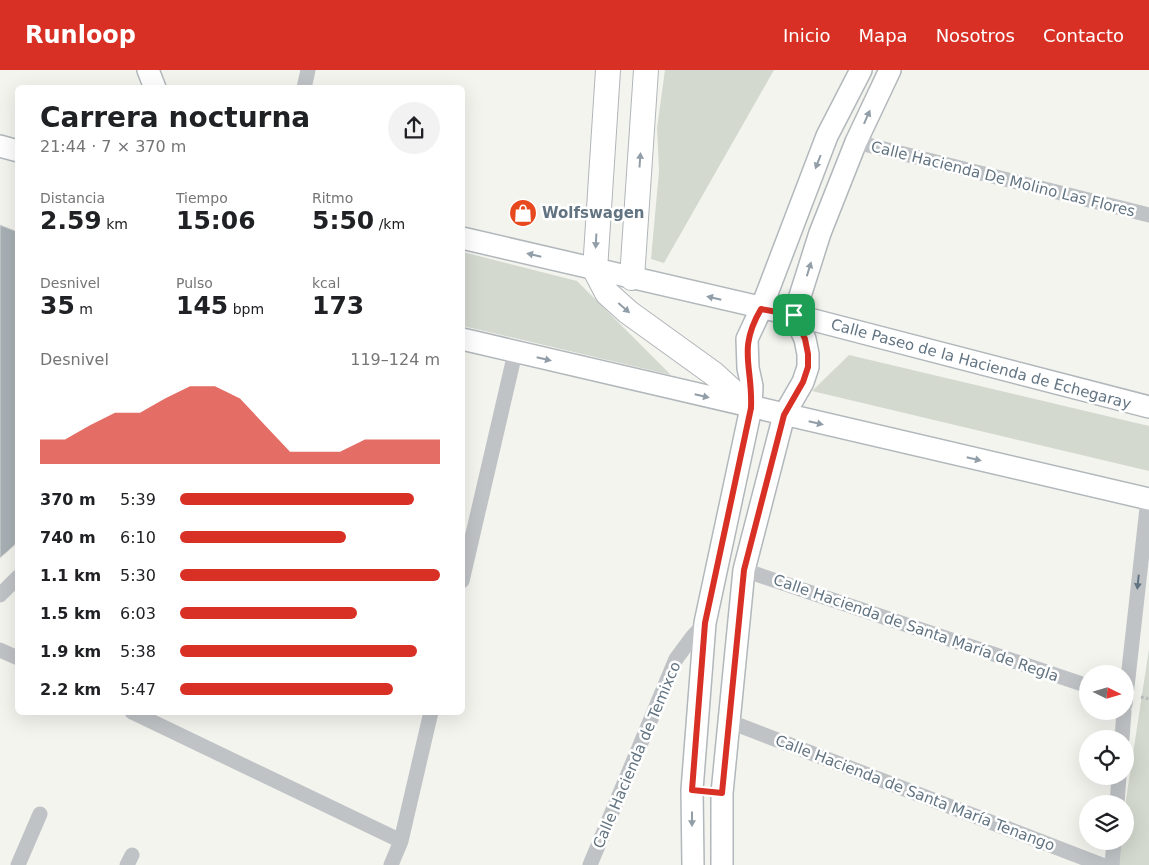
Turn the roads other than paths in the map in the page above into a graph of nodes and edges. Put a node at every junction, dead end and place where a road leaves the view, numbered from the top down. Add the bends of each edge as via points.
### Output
1 (148, 70) edge
2 (308, 70) edge
3 (608, 70) edge
4 (646, 70) edge
5 (860, 70) edge
6 (890, 70) edge
7 (154, 85) edge
8 (305, 85) edge
9 (856, 142) junction
10 (0, 146) edge
11 (15, 150) edge
12 (637, 200) junction
13 (599, 202) junction
14 (1149, 215) edge
15 (465, 239) edge
16 (595, 270) junction
17 (632, 278) junction
18 (761, 309) junction
19 (794, 315) junction
20 (465, 340) edge
21 (515, 353) junction
22 (1149, 407) edge
23 (751, 408) junction
24 (784, 415) junction
25 (1148, 499) edge
26 (465, 568) edge
27 (744, 570) junction
28 (15, 580) edge
29 (0, 595) edge
30 (705, 623) junction
31 (0, 650) edge
32 (15, 657) edge
33 (1129, 665) edge
34 (1079, 683) edge
35 (138, 715) edge
36 (430, 715) edge
37 (728, 721) junction
38 (692, 790) junction
39 (722, 793) junction
40 (40, 814) dead end
41 (401, 841) junction
42 (1113, 850) edge
43 (18, 865) edge
44 (392, 865) edge
45 (590, 865) edge
46 (693, 865) edge
47 (722, 865) edge
48 (1102, 865) edge
49 (1112, 865) edge

1 - 7 main road
2 - 8 street
3 - 13 main road
12 -> 4 main road
5 -> 18 main road via 828,136
9 -> 6 main road
9 - 14 street, Calle Hacienda De Molino Las Flores
19 -> 9 main road via 820,233
10 - 11 main road
12 - 13 main road via 629,211 616,215 606,211
12 - 17 main road
13 -> 16 main road
16 -> 15 main road, Calle Paseo de la Hacienda de Echegaray
16 - 17 main road, Calle Paseo de la Hacienda de Echegaray
16 -> 23 main road via 607,293 628,312 714,374
18 -> 17 main road, Calle Paseo de la Hacienda de Echegaray
18 - 19 main road, Calle Paseo de la Hacienda de Echegaray
18 - 23 main road via 747,339
19 - 22 main road, Calle Paseo de la Hacienda de Echegaray
19 - 24 main road via 805,339 808,367
20 - 21 main road
21 -> 23 main road
21 - 26 street
23 - 24 main road
23 - 30 main road
24 -> 25 main road
24 - 27 main road
25 -> 33 street
27 - 34 street, Calle Hacienda de Santa María de Regla
27 - 37 main road
28 - 29 street
30 - 38 main road
30 - 45 street, Calle Hacienda de Temixco via 676,659
31 - 32 street
35 - 41 street
36 - 41 street
37 - 39 main road
37 - 48 street, Calle Hacienda de Santa María Tenango
38 - 39 main road
38 -> 46 main road
39 - 47 main road
40 - 43 street
41 - 44 street
42 - 49 street

